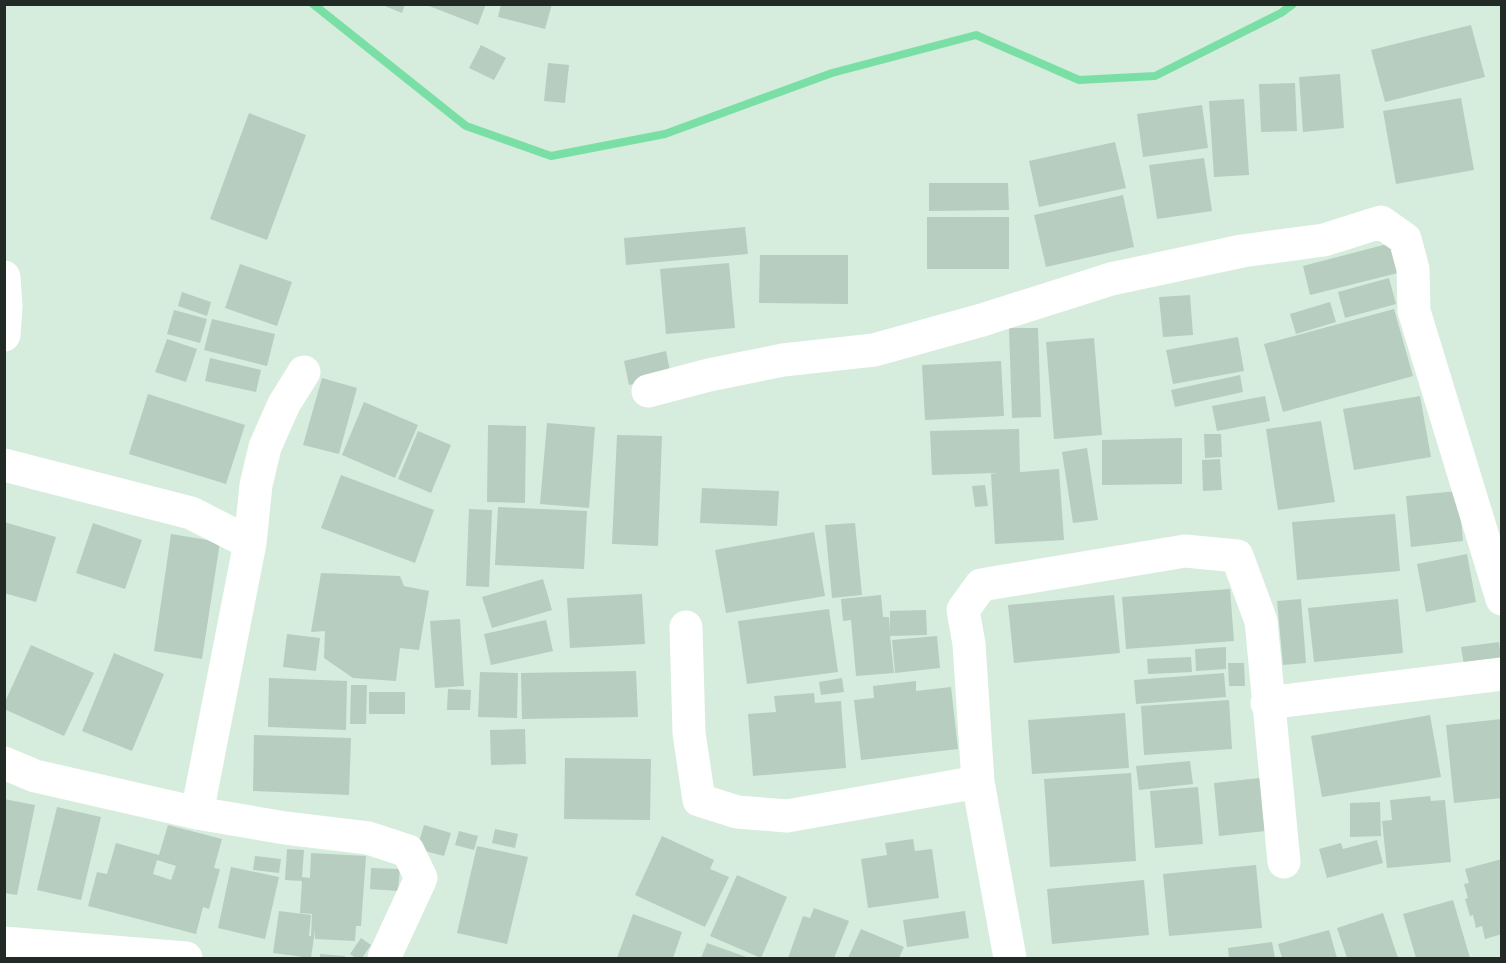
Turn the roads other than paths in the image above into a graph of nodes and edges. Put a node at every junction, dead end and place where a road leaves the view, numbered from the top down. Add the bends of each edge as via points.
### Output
1 (4, 277) edge
2 (4, 335) edge
3 (304, 372) dead end
4 (648, 392) dead end
5 (4, 465) edge
6 (250, 543) junction
7 (1502, 599) edge
8 (686, 627) dead end
9 (1502, 674) edge
10 (1267, 703) junction
11 (4, 763) edge
12 (978, 782) junction
13 (197, 813) junction
14 (1284, 862) dead end
15 (4, 943) edge
16 (186, 958) edge
17 (384, 958) edge
18 (1010, 958) edge

1 - 2 street
3 - 6 street via 265,447 256,485
4 - 7 street via 783,360 874,350 1111,279 1242,251 1324,240 1381,222 1406,239 1413,269 1414,311
5 - 6 street via 191,513
6 - 13 street
8 - 12 street via 689,733 699,800 737,812 787,816
9 - 10 street
10 - 12 street via 1261,621 1237,556 1185,551 981,585 963,609
10 - 14 street
11 - 13 street via 35,776
12 - 18 street
13 - 17 street via 368,838 408,851 421,878
15 - 16 street

